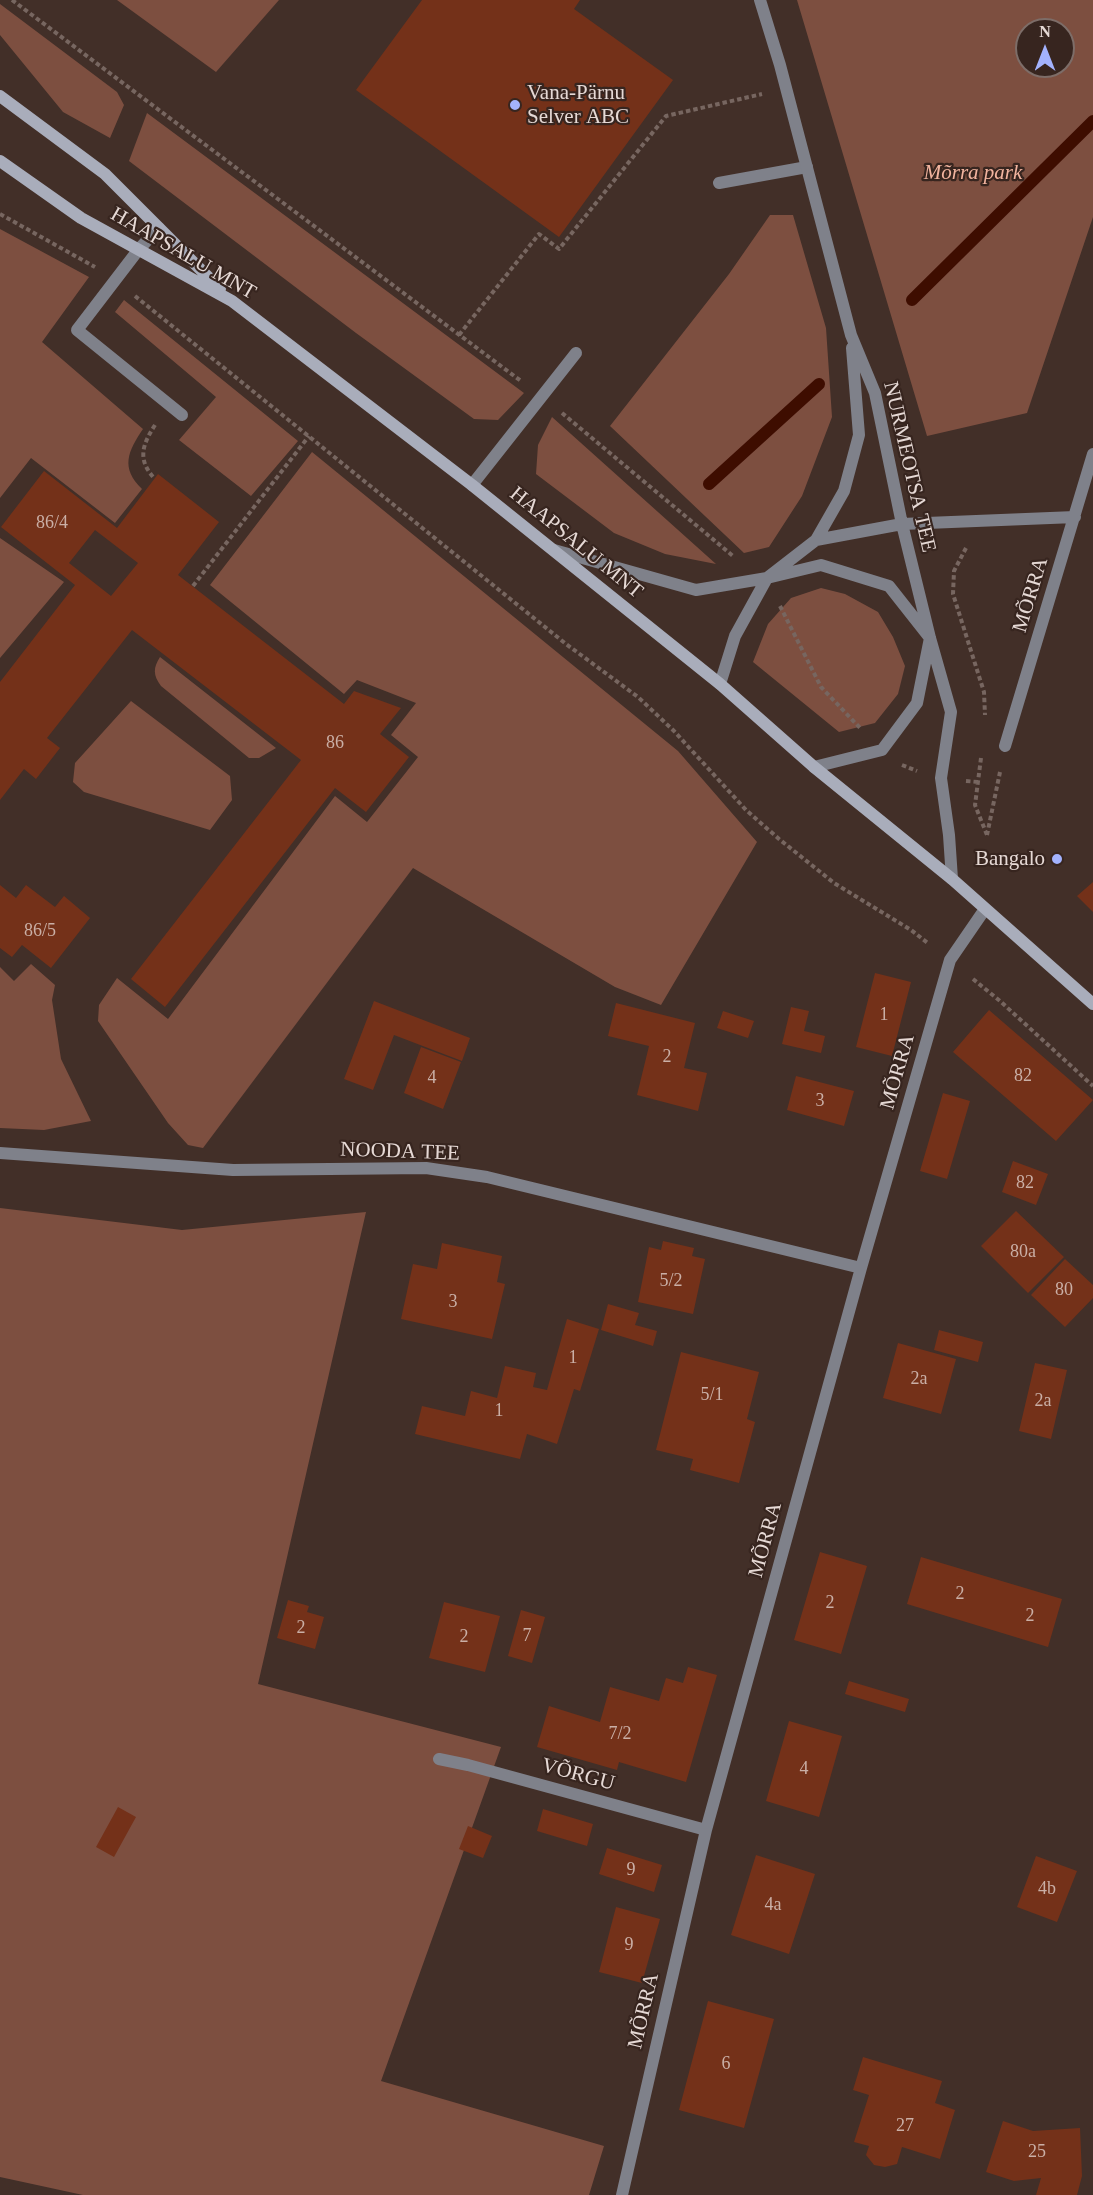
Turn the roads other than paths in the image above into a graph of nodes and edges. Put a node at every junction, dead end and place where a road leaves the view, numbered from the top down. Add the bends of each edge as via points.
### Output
1 (760, 0) edge
2 (0, 96) edge
3 (0, 161) edge
4 (807, 167) junction
5 (719, 183) dead end
6 (159, 228) junction
7 (139, 249) junction
8 (232, 301) junction
9 (851, 335) junction
10 (576, 353) dead end
11 (182, 415) dead end
12 (1093, 454) edge
13 (472, 485) junction
14 (1075, 517) junction
15 (902, 524) junction
16 (816, 540) junction
17 (554, 550) junction
18 (766, 578) junction
19 (930, 638) junction
20 (720, 684) junction
21 (1005, 746) road end
22 (814, 767) junction
23 (952, 879) junction
24 (985, 909) junction
25 (1093, 1004) edge
26 (0, 1153) edge
27 (861, 1268) junction
28 (439, 1759) dead end
29 (706, 1830) junction
30 (622, 2195) edge

1 - 4 street, NURMEOTSA TEE
2 - 6 main road via 105,174
3 - 7 main road, HAAPSALU MNT via 81,218
4 - 5 street
4 - 9 street, NURMEOTSA TEE
6 - 7 street
6 - 8 main road
7 - 8 main road, HAAPSALU MNT
7 - 11 street via 77,330
8 - 13 main road, HAAPSALU MNT
9 - 15 street, NURMEOTSA TEE via 875,393
9 - 16 street via 859,435 844,491
10 - 13 street
12 - 14 street, MÕRRA
13 - 17 main road, HAAPSALU MNT
14 - 15 street
14 - 21 street, MÕRRA
15 - 16 street
15 - 19 street, NURMEOTSA TEE
16 - 18 street
17 - 18 street via 696,590
17 - 20 main road, HAAPSALU MNT
18 - 19 street via 821,566 889,586
18 - 20 street via 735,636
19 - 22 street via 917,703 882,750
19 - 23 street, NURMEOTSA TEE via 951,712 941,778
20 - 22 main road, HAAPSALU MNT
22 - 23 main road, HAAPSALU MNT
23 - 24 main road, HAAPSALU MNT
24 - 25 main road, HAAPSALU MNT
24 - 27 street, MÕRRA via 950,960
26 - 27 street, NOODA TEE via 233,1170 426,1168 487,1177
27 - 29 street, MÕRRA
28 - 29 street, VÕRGU
29 - 30 street, MÕRRA

